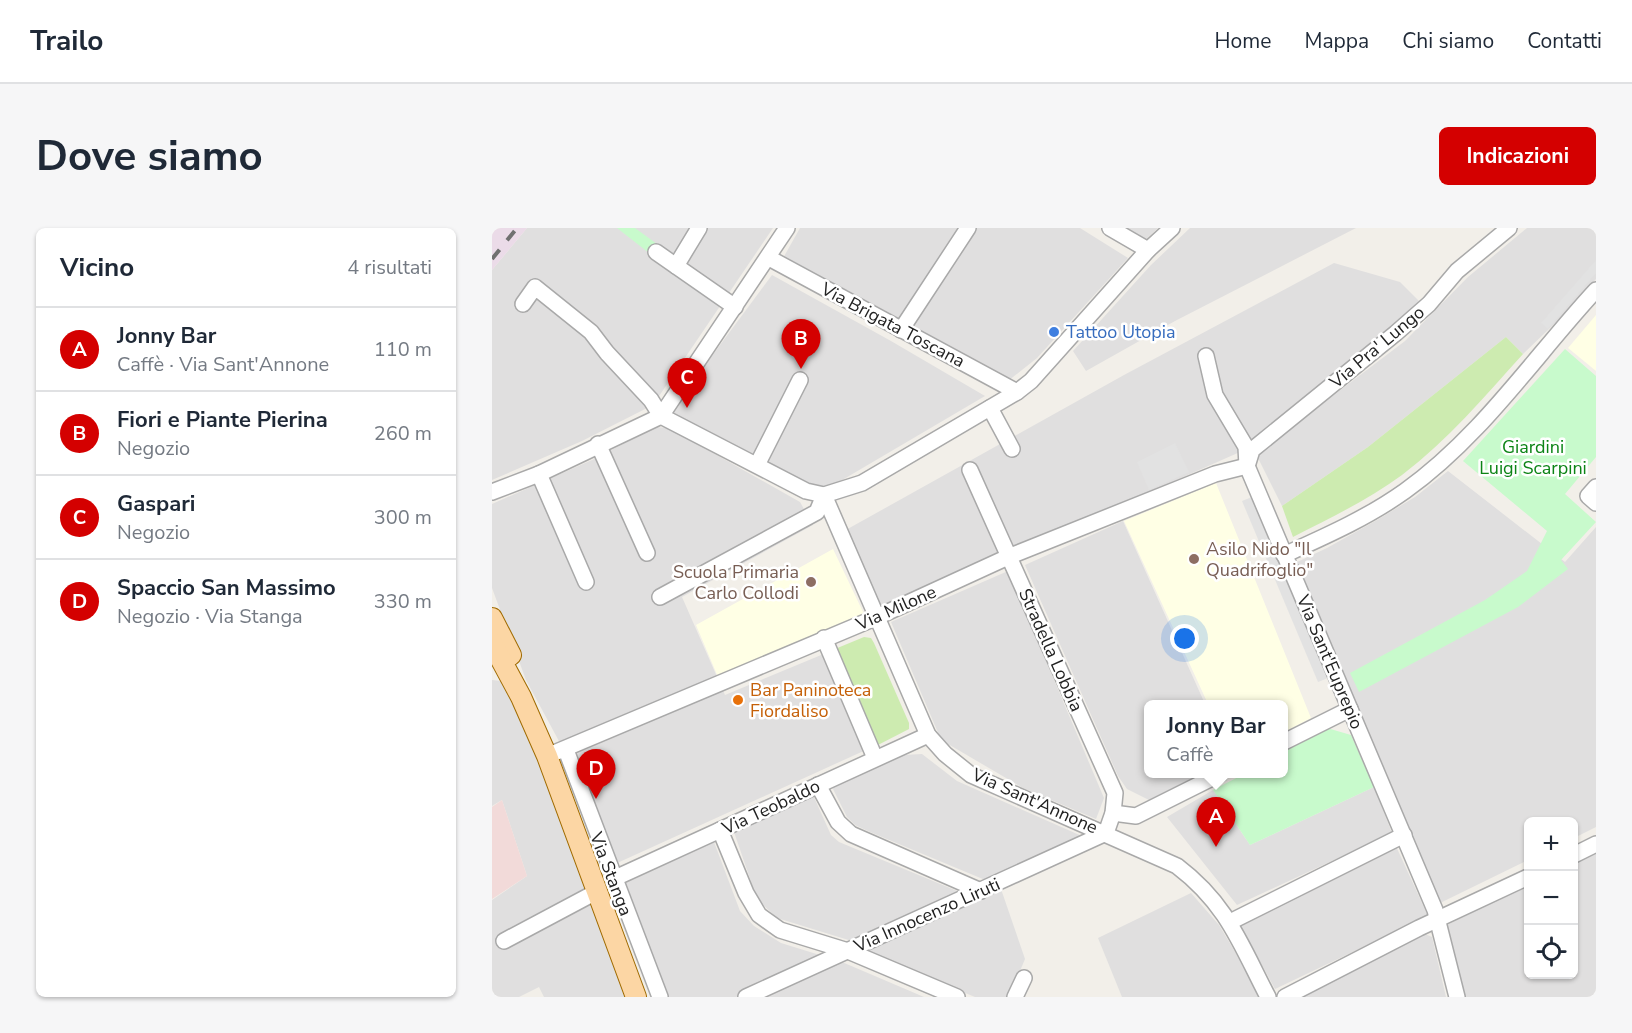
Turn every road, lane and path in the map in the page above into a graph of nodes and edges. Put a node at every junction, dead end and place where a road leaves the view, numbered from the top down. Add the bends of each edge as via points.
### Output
1 (699, 228) edge
2 (787, 228) edge
3 (968, 228) edge
4 (1110, 228) edge
5 (1172, 228) edge
6 (1509, 228) edge
7 (1148, 250) junction
8 (656, 252) dead end
9 (769, 258) junction
10 (676, 266) junction
11 (1596, 290) edge
12 (523, 304) dead end
13 (735, 307) junction
14 (901, 330) junction
15 (1206, 356) dead end
16 (800, 380) dead end
17 (1017, 392) junction
18 (990, 408) junction
19 (661, 416) junction
20 (598, 444) junction
21 (1012, 449) dead end
22 (757, 465) junction
23 (1247, 466) junction
24 (970, 470) dead end
25 (539, 474) junction
26 (1596, 487) edge
27 (492, 492) edge
28 (824, 495) junction
29 (1596, 503) edge
30 (647, 553) dead end
31 (1284, 555) junction
32 (1008, 557) junction
33 (586, 582) dead end
34 (660, 597) dead end
35 (492, 618) edge
36 (875, 618) junction
37 (824, 638) junction
38 (492, 644) edge
39 (1350, 709) junction
40 (928, 735) junction
41 (1288, 740) edge
42 (566, 750) junction
43 (547, 756) junction
44 (875, 758) junction
45 (1212, 778) edge
46 (818, 785) junction
47 (1113, 813) junction
48 (720, 830) junction
49 (1107, 832) junction
50 (1404, 835) junction
51 (1596, 844) edge
52 (1578, 853) edge
53 (1524, 879) edge
54 (605, 885) junction
55 (981, 891) junction
56 (1439, 921) junction
57 (1230, 922) junction
58 (504, 941) dead end
59 (848, 951) junction
60 (1024, 978) dead end
61 (636, 997) edge
62 (660, 997) edge
63 (746, 997) edge
64 (957, 997) edge
65 (1015, 997) edge
66 (1268, 997) edge
67 (1285, 997) edge
68 (1457, 997) edge

1 - 10 street
2 - 9 street
3 - 14 street
4 - 7 street
5 - 7 street
6 - 23 street, Via Pra' Lungo via 1457,271 1429,304 1396,333 1252,450
7 - 17 street via 1048,363
8 - 10 street
9 - 13 street
9 - 14 street, Via Brigata Toscana
10 - 13 street
11 - 31 street via 1445,459 1367,516
12 - 19 street via 535,287 591,332
13 - 19 street
14 - 17 street, Via Brigata Toscana
15 - 23 street, Via Sant'Euprepio via 1215,395 1246,447
16 - 22 street
17 - 18 street
18 - 21 street
18 - 28 street via 862,483
19 - 20 street
19 - 22 street
20 - 25 street
20 - 30 street
22 - 28 street via 806,491
23 - 31 street, Via Sant'Euprepio
23 - 32 street, Via Milone via 1215,474
24 - 32 street, Stradella Lobbia
25 - 27 street
25 - 33 street
26 - 29 street via 1588,496
28 - 34 street via 817,512
28 - 36 street, Via Sant'Annone
31 - 39 street, Via Sant'Euprepio
32 - 36 street, Via Milone
32 - 47 street, Stradella Lobbia via 1115,793
35 - 43 main road via 530,693
36 - 37 street, Via Milone
36 - 40 street, Via Sant'Annone
37 - 42 street, Via Milone
37 - 44 street
38 - 43 main road
39 - 41 street
39 - 50 street, Via Sant'Euprepio
40 - 44 street, Via Teobaldo
40 - 49 street, Via Sant'Annone via 971,775
42 - 43 street, Via Milone
42 - 54 street, Via Stanga
43 - 54 main road, Via Stanga
44 - 46 street, Via Teobaldo
45 - 47 street via 1136,816
46 - 48 street, Via Teobaldo
46 - 55 street via 838,822 851,834
47 - 49 street, Stradella Lobbia
48 - 54 street, Via Teobaldo
48 - 59 street via 759,915 780,930
49 - 55 street, Via Innocenzo Liruti
49 - 57 street, Via Sant'Annone via 1177,866 1203,885
50 - 56 street, Via Sant'Euprepio
50 - 57 street
51 - 52 street
53 - 56 street
54 - 58 street, Via Stanga
54 - 61 main road, Via Stanga
54 - 62 street, Via Stanga
55 - 59 street, Via Innocenzo Liruti
56 - 67 street
56 - 68 street, Via Sant'Euprepio
57 - 66 street, Via Sant'Annone
59 - 63 street, Via Innocenzo Liruti
59 - 64 street
60 - 65 street

